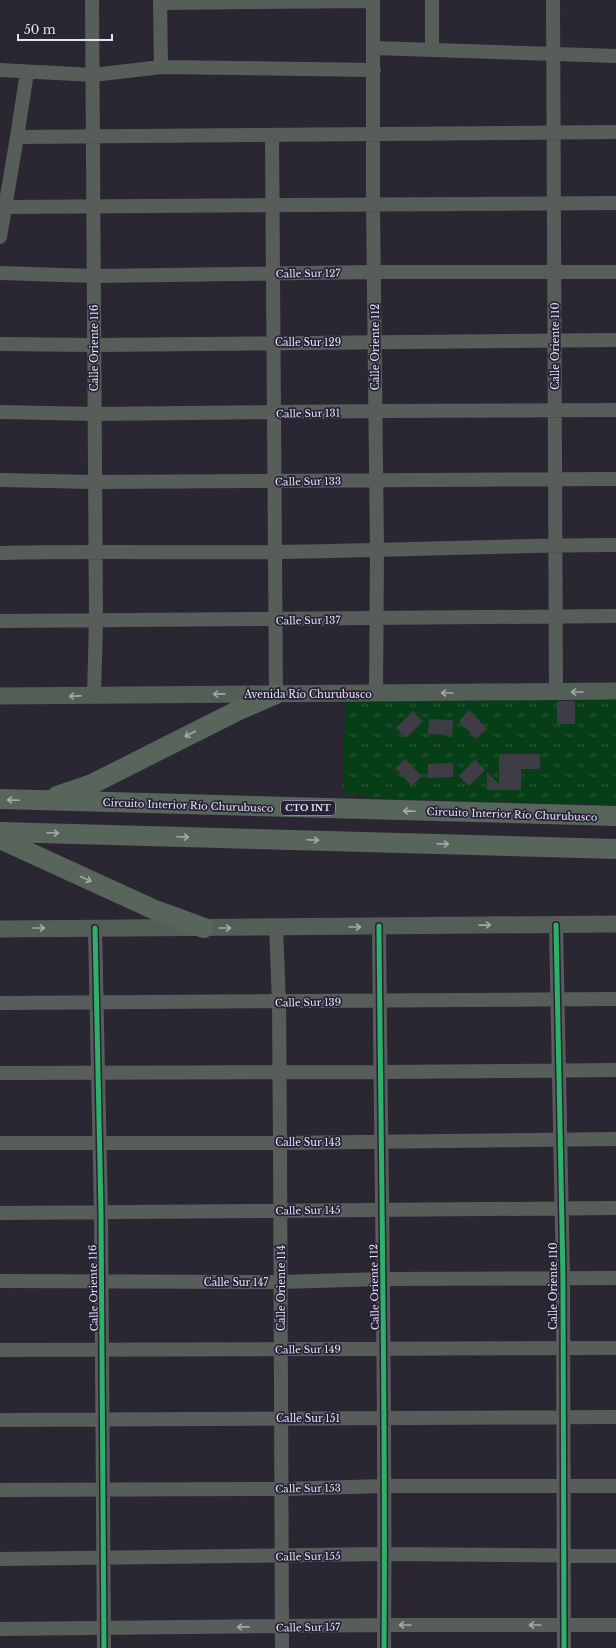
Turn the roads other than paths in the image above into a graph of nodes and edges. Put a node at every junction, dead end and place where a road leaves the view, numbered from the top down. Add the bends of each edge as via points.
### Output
1 (92, 0) edge
2 (373, 0) edge
3 (432, 0) edge
4 (553, 0) edge
5 (160, 1) edge
6 (374, 48) junction
7 (432, 50) junction
8 (554, 54) junction
9 (616, 56) edge
10 (161, 67) junction
11 (0, 70) edge
12 (374, 70) junction
13 (27, 72) junction
14 (93, 75) junction
15 (616, 132) edge
16 (554, 133) junction
17 (373, 134) junction
18 (272, 135) junction
19 (93, 136) junction
20 (17, 137) junction
21 (5, 178) edge
22 (616, 203) edge
23 (373, 204) junction
24 (554, 204) junction
25 (272, 206) junction
26 (5, 207) junction
27 (94, 207) junction
28 (0, 237) edge
29 (375, 272) junction
30 (554, 272) junction
31 (616, 272) edge
32 (0, 273) edge
33 (272, 273) junction
34 (94, 276) junction
35 (555, 340) junction
36 (616, 340) edge
37 (273, 342) junction
38 (376, 342) junction
39 (0, 344) edge
40 (94, 345) junction
41 (616, 410) edge
42 (376, 411) junction
43 (555, 411) junction
44 (0, 412) edge
45 (273, 413) junction
46 (94, 414) junction
47 (616, 479) edge
48 (0, 480) edge
49 (376, 480) junction
50 (555, 480) junction
51 (275, 481) junction
52 (95, 482) junction
53 (556, 545) junction
54 (616, 545) edge
55 (377, 550) junction
56 (96, 551) junction
57 (275, 552) junction
58 (0, 553) edge
59 (556, 616) junction
60 (616, 616) edge
61 (377, 619) junction
62 (275, 620) junction
63 (0, 621) edge
64 (96, 621) junction
65 (556, 692) junction
66 (616, 692) edge
67 (376, 693) junction
68 (276, 694) junction
69 (94, 695) junction
70 (0, 696) edge
71 (0, 799) edge
72 (41, 800) junction
73 (616, 816) edge
74 (0, 832) edge
75 (0, 839) edge
76 (616, 849) edge
77 (616, 924) edge
78 (556, 925) junction
79 (379, 926) junction
80 (276, 927) junction
81 (0, 928) edge
82 (95, 928) junction
83 (204, 928) junction
84 (558, 999) junction
85 (616, 999) edge
86 (380, 1001) junction
87 (278, 1002) junction
88 (0, 1003) edge
89 (98, 1003) junction
90 (616, 1070) edge
91 (560, 1071) junction
92 (99, 1072) junction
93 (381, 1072) junction
94 (0, 1073) edge
95 (279, 1073) junction
96 (561, 1139) junction
97 (616, 1139) edge
98 (99, 1142) junction
99 (280, 1142) junction
100 (381, 1142) junction
101 (0, 1143) edge
102 (616, 1208) edge
103 (381, 1209) junction
104 (562, 1209) junction
105 (280, 1211) junction
106 (101, 1212) junction
107 (0, 1213) edge
108 (563, 1278) junction
109 (616, 1278) edge
110 (383, 1279) junction
111 (101, 1281) junction
112 (0, 1282) edge
113 (281, 1282) junction
114 (384, 1348) junction
115 (616, 1348) edge
116 (281, 1349) junction
117 (563, 1349) junction
118 (0, 1350) edge
119 (102, 1350) junction
120 (616, 1417) edge
121 (281, 1418) junction
122 (383, 1418) junction
123 (563, 1418) junction
124 (0, 1420) edge
125 (103, 1420) junction
126 (384, 1486) junction
127 (562, 1486) junction
128 (616, 1486) edge
129 (104, 1489) junction
130 (282, 1489) junction
131 (0, 1490) edge
132 (384, 1554) junction
133 (563, 1556) junction
134 (616, 1556) edge
135 (282, 1557) junction
136 (104, 1558) junction
137 (0, 1559) edge
138 (384, 1625) junction
139 (564, 1625) junction
140 (616, 1625) edge
141 (282, 1627) junction
142 (0, 1629) edge
143 (104, 1629) junction
144 (104, 1648) edge
145 (282, 1648) edge
146 (384, 1648) edge
147 (564, 1648) edge

1 - 14 street, Calle Oriente 116
2 - 5 street
2 - 6 street, Calle Oriente 112
3 - 7 street
4 - 8 street, Calle Oriente 110
5 - 10 street
6 - 7 street
6 - 12 street, Calle Oriente 112
7 - 8 street
8 - 9 street
8 - 16 street, Calle Oriente 110
10 - 12 street
10 - 14 street
11 - 13 street
12 - 17 street, Calle Oriente 112
13 - 14 street
13 - 20 street
14 - 19 street, Calle Oriente 116
15 - 16 street
16 - 17 street
16 - 24 street, Calle Oriente 110
17 - 18 street
17 - 23 street, Calle Oriente 112
18 - 19 street
18 - 25 street
19 - 20 street
19 - 27 street, Calle Oriente 116
20 - 21 street
21 - 26 street
22 - 24 street
23 - 24 street
23 - 25 street
23 - 29 street, Calle Oriente 112
24 - 30 street, Calle Oriente 110
25 - 27 street
25 - 33 street
26 - 27 street
26 - 28 street
27 - 34 street, Calle Oriente 116
29 - 30 street, Calle Sur 127
29 - 33 street, Calle Sur 127
29 - 38 street, Calle Oriente 112
30 - 31 street, Calle Sur 127
30 - 35 street, Calle Oriente 110
32 - 34 street, Calle Sur 127
33 - 34 street, Calle Sur 127
33 - 37 street
34 - 40 street, Calle Oriente 116
35 - 36 street, Calle Sur 129
35 - 38 street, Calle Sur 129
35 - 43 street, Calle Oriente 110
37 - 38 street, Calle Sur 129
37 - 40 street, Calle Sur 129
37 - 45 street
38 - 42 street, Calle Oriente 112
39 - 40 street, Calle Sur 129
40 - 46 street, Calle Oriente 116
41 - 43 street, Calle Sur 131
42 - 43 street, Calle Sur 131
42 - 45 street, Calle Sur 131
42 - 49 street, Calle Oriente 112
43 - 50 street, Calle Oriente 110
44 - 46 street, Calle Sur 131
45 - 46 street, Calle Sur 131
45 - 51 street
46 - 52 street, Calle Oriente 116
47 - 50 street, Calle Sur 133
48 - 52 street, Calle Sur 133
49 - 50 street, Calle Sur 133
49 - 51 street, Calle Sur 133
49 - 55 street, Calle Oriente 112
50 - 53 street, Calle Oriente 110
51 - 52 street, Calle Sur 133
51 - 57 street
52 - 56 street, Calle Oriente 116
53 - 54 street
53 - 55 street
53 - 59 street, Calle Oriente 110
55 - 57 street
55 - 61 street, Calle Oriente 112
56 - 57 street
56 - 58 street
56 - 64 street, Calle Oriente 116
57 - 62 street
59 - 60 street, Calle Sur 137
59 - 61 street, Calle Sur 137
59 - 65 street, Calle Oriente 110
61 - 62 street, Calle Sur 137
61 - 67 street, Calle Oriente 112
62 - 64 street, Calle Sur 137
62 - 68 street
63 - 64 street, Calle Sur 137
64 - 69 street, Calle Oriente 116
66 -> 65 main road, Avenida Río Churubusco
65 -> 67 main road, Avenida Río Churubusco
67 - 68 main road, Avenida Río Churubusco
68 -> 69 main road, Avenida Río Churubusco
68 -> 72 highway via 92,784
69 -> 70 main road, Avenida Río Churubusco
72 -> 71 highway, Circuito Interior Río Churubusco / CTO INT
73 -> 72 highway, Circuito Interior Río Churubusco / CTO INT
74 -> 76 highway
75 -> 83 highway via 155,910
77 - 78 main road
79 -> 78 main road
78 - 84 street, Calle Oriente 110
80 -> 79 main road
79 - 86 street, Calle Oriente 112
83 -> 80 main road
80 - 87 street, Calle Oriente 114
81 -> 82 main road
82 - 83 main road
82 - 89 street, Calle Oriente 116
84 - 85 street, Calle Sur 139
84 - 86 street, Calle Sur 139
84 - 91 street, Calle Oriente 110
86 - 87 street, Calle Sur 139
86 - 93 street, Calle Oriente 112
87 - 89 street, Calle Sur 139
87 - 95 street, Calle Oriente 114
88 - 89 street, Calle Sur 139
89 - 92 street, Calle Oriente 116
90 - 91 street
91 - 93 street
91 - 96 street, Calle Oriente 110
92 - 94 street
92 - 95 street
92 - 98 street, Calle Oriente 116
93 - 95 street
93 - 100 street, Calle Oriente 112
95 - 99 street, Calle Oriente 114
96 - 97 street, Calle Sur 143
96 - 100 street, Calle Sur 143
96 - 104 street, Calle Oriente 110
98 - 99 street, Calle Sur 143
98 - 101 street, Calle Sur 143
98 - 106 street, Calle Oriente 116
99 - 100 street, Calle Sur 143
99 - 105 street, Calle Oriente 114
100 - 103 street, Calle Oriente 112
102 - 104 street, Calle Sur 145
103 - 104 street, Calle Sur 145
103 - 105 street, Calle Sur 145
103 - 110 street, Calle Oriente 112
104 - 108 street, Calle Oriente 110
105 - 106 street, Calle Sur 145
105 - 113 street, Calle Oriente 114
106 - 107 street, Calle Sur 145
106 - 111 street, Calle Oriente 116
108 - 109 street, Calle Sur 147
108 - 110 street, Calle Sur 147
108 - 117 street, Calle Oriente 110
110 - 113 street, Calle Sur 147
110 - 114 street, Calle Oriente 112
111 - 112 street, Calle Sur 147
111 - 113 street, Calle Sur 147
111 - 119 street, Calle Oriente 116
113 - 116 street, Calle Oriente 114
114 - 116 street, Calle Sur 149
114 - 117 street, Calle Sur 149
114 - 122 street, Calle Oriente 112
115 - 117 street, Calle Sur 149
116 - 119 street, Calle Sur 149
116 - 121 street, Calle Oriente 114
117 - 123 street, Calle Oriente 110
118 - 119 street, Calle Sur 149
119 - 125 street, Calle Oriente 116
120 - 123 street, Calle Sur 151
121 - 122 street, Calle Sur 151
121 - 125 street, Calle Sur 151
121 - 130 street, Calle Oriente 114
122 - 123 street, Calle Sur 151
122 - 126 street, Calle Oriente 112
123 - 127 street, Calle Oriente 110
124 - 125 street, Calle Sur 151
125 - 129 street, Calle Oriente 116
126 - 127 street, Calle Sur 153
126 - 130 street, Calle Sur 153
126 - 132 street, Calle Oriente 112
127 - 128 street, Calle Sur 153
127 - 133 street, Calle Oriente 110
129 - 130 street, Calle Sur 153
129 - 131 street, Calle Sur 153
129 - 136 street, Calle Oriente 116
130 - 135 street, Calle Oriente 114
132 - 133 street, Calle Sur 155
132 - 135 street, Calle Sur 155
132 - 138 street, Calle Oriente 112
133 - 134 street, Calle Sur 155
133 - 139 street, Calle Oriente 110
135 - 136 street, Calle Sur 155
135 - 141 street, Calle Oriente 114
136 - 137 street, Calle Sur 155
136 - 143 street, Calle Oriente 116
139 -> 138 street, Calle Sur 157
138 - 141 street, Calle Sur 157
138 - 146 street, Calle Oriente 112
139 - 140 street, Calle Sur 157
139 - 147 street, Calle Oriente 110
141 -> 143 street, Calle Sur 157
141 - 145 street, Calle Oriente 114
142 - 143 street, Calle Sur 157
143 - 144 street, Calle Oriente 116

